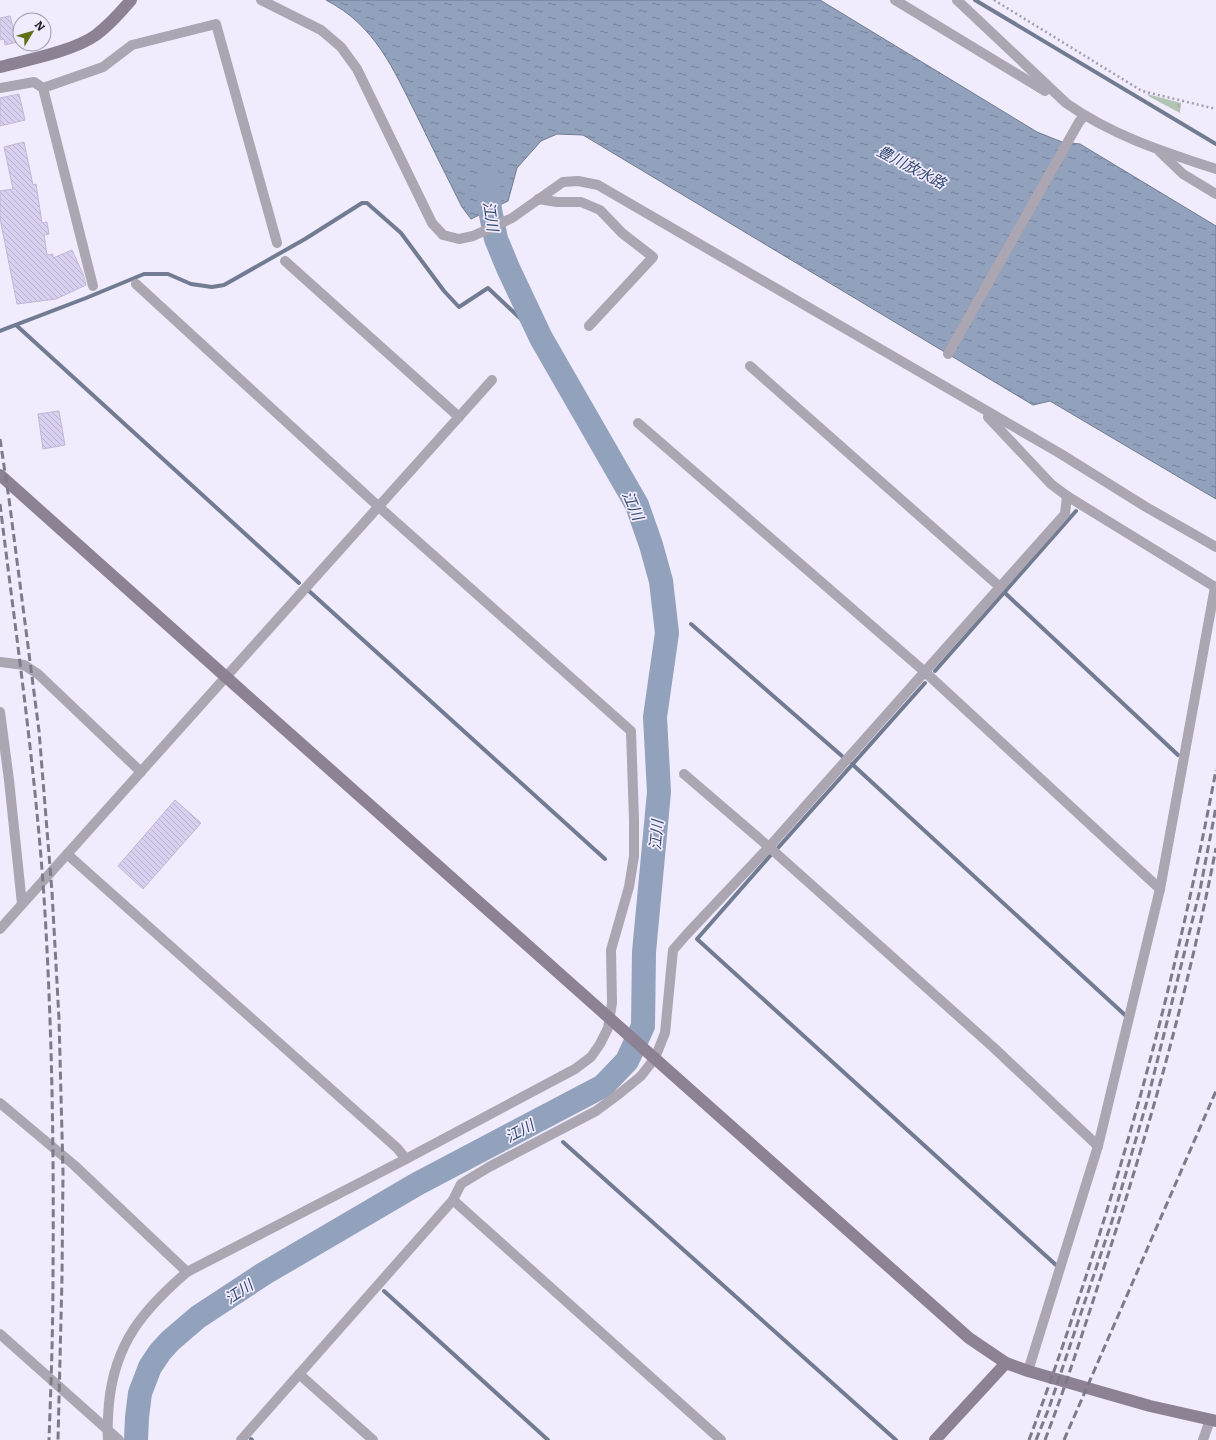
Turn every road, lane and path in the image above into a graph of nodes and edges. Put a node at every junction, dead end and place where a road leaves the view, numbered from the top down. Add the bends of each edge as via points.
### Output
1 (131, 0) edge
2 (262, 0) edge
3 (894, 0) edge
4 (957, 0) edge
5 (994, 0) edge
6 (0, 67) edge
7 (0, 88) edge
8 (43, 88) junction
9 (1066, 103) junction
10 (1216, 109) edge
11 (1081, 119) junction
12 (1158, 150) junction
13 (1216, 168) edge
14 (1216, 194) edge
15 (538, 199) junction
16 (277, 243) dead end
17 (285, 261) dead end
18 (136, 284) dead end
19 (93, 286) dead end
20 (589, 326) dead end
21 (948, 354) dead end
22 (750, 366) dead end
23 (492, 380) dead end
24 (982, 409) junction
25 (459, 417) junction
26 (638, 423) dead end
27 (0, 474) edge
28 (1067, 496) junction
29 (379, 507) junction
30 (1216, 547) edge
31 (1000, 587) junction
32 (0, 662) edge
33 (925, 672) junction
34 (226, 677) junction
35 (0, 712) edge
36 (141, 772) junction
37 (684, 774) dead end
38 (769, 847) junction
39 (67, 854) junction
40 (1160, 889) junction
41 (22, 904) junction
42 (0, 928) edge
43 (612, 1020) junction
44 (653, 1056) junction
45 (0, 1103) edge
46 (1098, 1146) junction
47 (406, 1158) junction
48 (453, 1200) junction
49 (187, 1272) junction
50 (0, 1334) edge
51 (1006, 1363) junction
52 (1028, 1371) junction
53 (299, 1374) junction
54 (1213, 1421) edge
55 (107, 1429) junction
56 (114, 1439) edge
57 (241, 1440) edge
58 (373, 1440) edge
59 (721, 1440) edge
60 (935, 1440) edge
61 (1203, 1440) edge

1 - 6 street via 95,36 69,48
2 - 15 street via 320,30 341,47 357,69 432,223 443,235 459,239 473,236 512,218
3 - 9 street
4 - 9 street
5 - 10 path via 1142,90
7 - 8 street via 34,82
8 - 16 street via 103,66 132,45 216,24
8 - 19 street
9 - 11 street
11 - 12 street
11 - 21 street
12 - 13 street
12 - 14 street via 1183,174
15 - 20 street via 581,202 600,210 622,233 653,257
15 - 24 street via 563,182 578,181 598,185
17 - 25 street
18 - 29 street
22 - 31 street
23 - 25 street
24 - 28 street via 1050,484
24 - 30 street
25 - 29 street
26 - 33 street
27 - 34 street
28 - 31 street via 1065,514
28 - 40 street via 1215,586
29 - 34 street
29 - 43 street via 631,731 634,856 629,887 612,950
31 - 33 street
32 - 36 street via 24,665 38,674
33 - 38 street
33 - 40 street
34 - 36 street
34 - 43 street
35 - 41 street
36 - 39 street
37 - 38 street
38 - 44 street via 673,950 664,1034
38 - 46 street via 993,1047
39 - 41 street
39 - 47 street
40 - 46 street
41 - 42 street
43 - 44 street
43 - 47 street via 591,1057 575,1069
44 - 48 street via 641,1076 619,1094 596,1110 461,1184
44 - 51 street via 969,1338
45 - 49 street via 74,1165
46 - 52 street
47 - 49 street
48 - 53 street
48 - 59 street
49 - 55 street via 161,1294 132,1330 120,1354 110,1390
50 - 55 street
51 - 52 street
51 - 60 street
52 - 54 street
53 - 57 street
53 - 58 street
54 - 61 street
55 - 56 street

